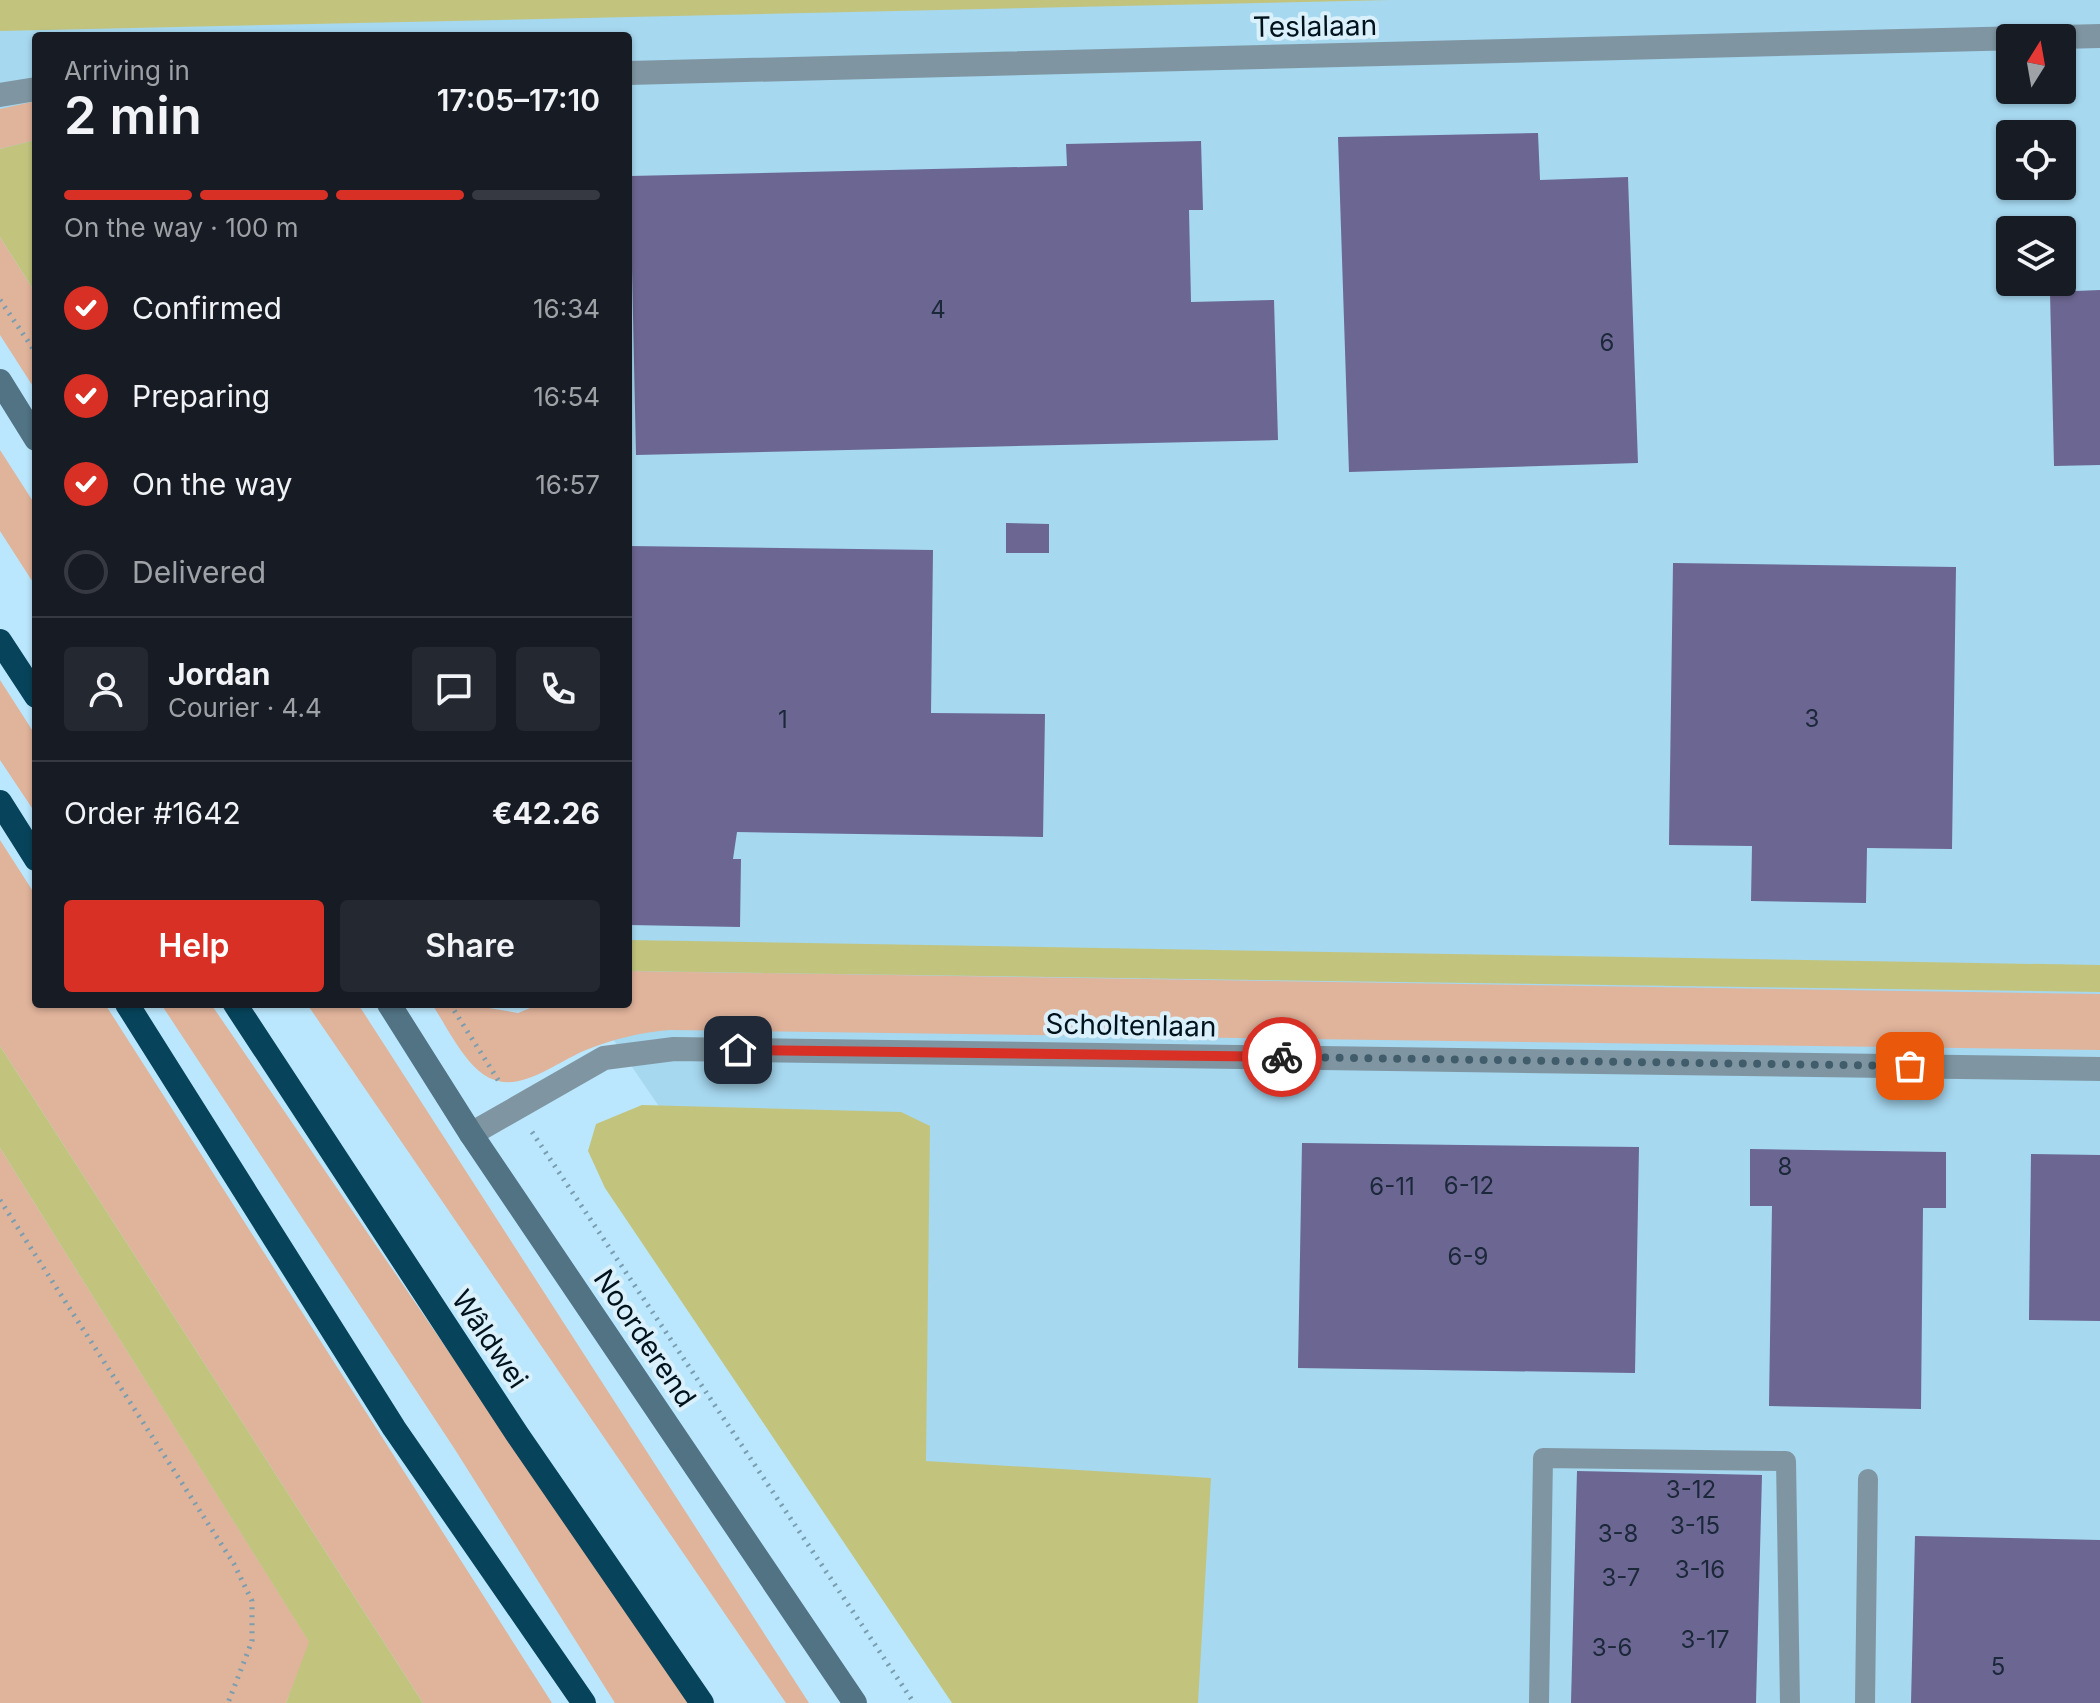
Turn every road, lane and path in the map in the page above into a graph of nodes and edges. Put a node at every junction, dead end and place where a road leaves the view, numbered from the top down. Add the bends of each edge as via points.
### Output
1 (2100, 36) edge
2 (632, 73) edge
3 (32, 90) edge
4 (0, 95) edge
5 (0, 300) edge
6 (32, 347) edge
7 (0, 381) edge
8 (32, 433) edge
9 (0, 641) edge
10 (32, 690) edge
11 (0, 802) edge
12 (32, 853) edge
13 (130, 1008) edge
14 (238, 1008) edge
15 (392, 1008) edge
16 (453, 1008) edge
17 (2100, 1069) edge
18 (517, 1109) junction
19 (471, 1134) junction
20 (0, 1200) edge
21 (1868, 1479) dead end
22 (228, 1703) edge
23 (584, 1703) edge
24 (702, 1703) edge
25 (855, 1703) edge
26 (914, 1703) edge
27 (1539, 1703) edge
28 (1790, 1703) edge
29 (1865, 1703) edge

1 - 2 street, Teslalaan
3 - 4 street
5 - 6 path
7 - 8 street
9 - 10 highway
11 - 12 highway
13 - 23 highway via 394,1428
14 - 24 highway, Wâldwei via 517,1434
15 - 19 street, Noorderend
16 - 18 path
17 - 18 street, Scholtenlaan via 674,1049 604,1058
18 - 19 street, Scholtenlaan
18 - 26 path
19 - 25 street, Noorderend
20 - 22 path via 234,1564 252,1601 252,1641
21 - 29 lane
27 - 28 lane via 1543,1458 1786,1461

